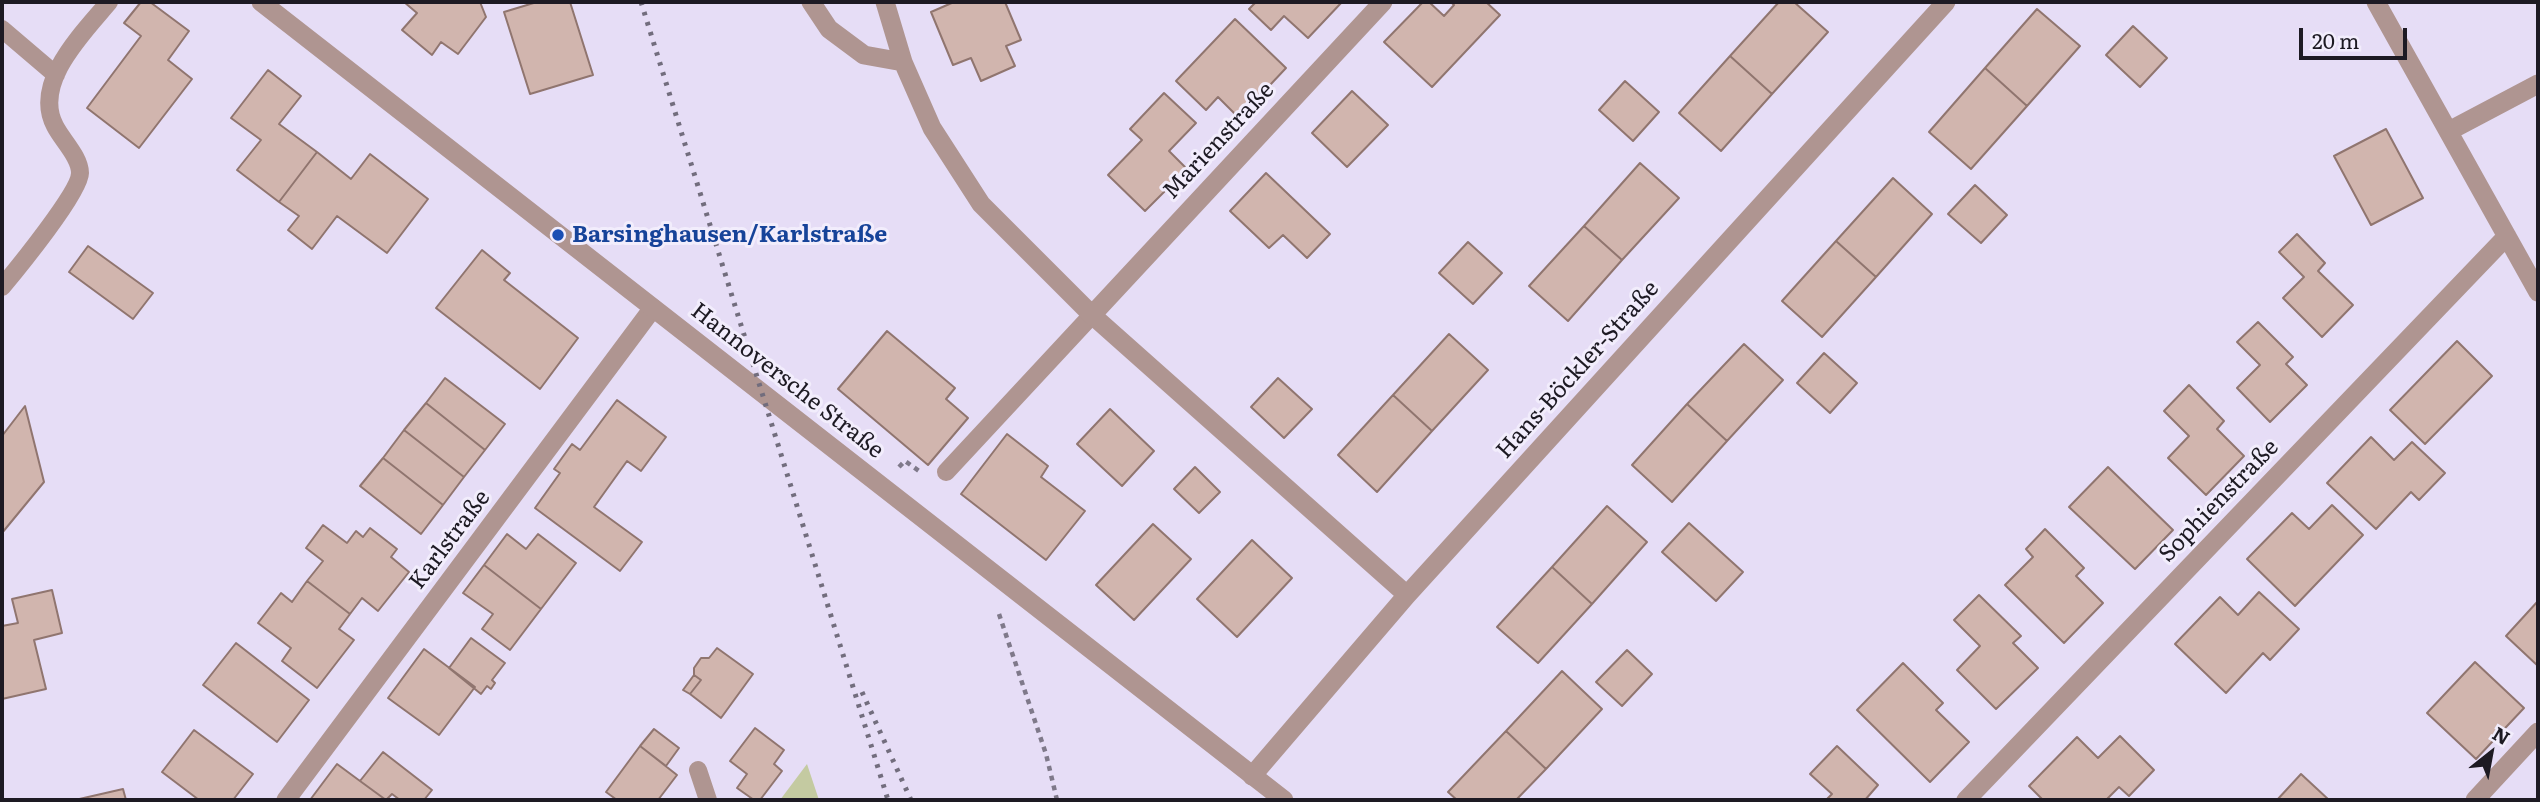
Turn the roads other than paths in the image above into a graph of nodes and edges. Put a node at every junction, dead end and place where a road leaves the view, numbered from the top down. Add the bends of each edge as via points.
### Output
1 (109, 2) edge
2 (261, 2) edge
3 (811, 2) edge
4 (886, 2) edge
5 (1383, 2) edge
6 (1946, 2) edge
7 (2376, 2) edge
8 (2, 29) edge
9 (903, 62) junction
10 (56, 75) junction
11 (2538, 83) edge
12 (2449, 131) junction
13 (2507, 236) junction
14 (2, 287) edge
15 (2538, 292) edge
16 (653, 308) junction
17 (1092, 315) junction
18 (946, 472) dead end
19 (1406, 595) junction
20 (2538, 732) edge
21 (698, 770) dead end
22 (1252, 776) junction
23 (286, 800) edge
24 (708, 800) edge
25 (1283, 800) edge
26 (1966, 800) edge
27 (2475, 800) edge

1 - 10 lane
2 - 16 street, Hannoversche Straße
3 - 9 street via 829,29 864,55
4 - 9 street
5 - 17 street, Marienstraße
6 - 19 street, Hans-Böckler-Straße
7 - 12 street
8 - 10 lane
9 - 17 street via 932,128 981,204
10 - 14 lane via 48,106 77,163 79,180
11 - 12 street
12 - 13 street
13 - 15 street
13 - 26 street, Sophienstraße
16 - 22 street, Hannoversche Straße
16 - 23 street, Karlstraße
17 - 18 lane
17 - 19 street
19 - 22 street, Hans-Böckler-Straße
20 - 27 street
21 - 24 lane
22 - 25 street, Hannoversche Straße

